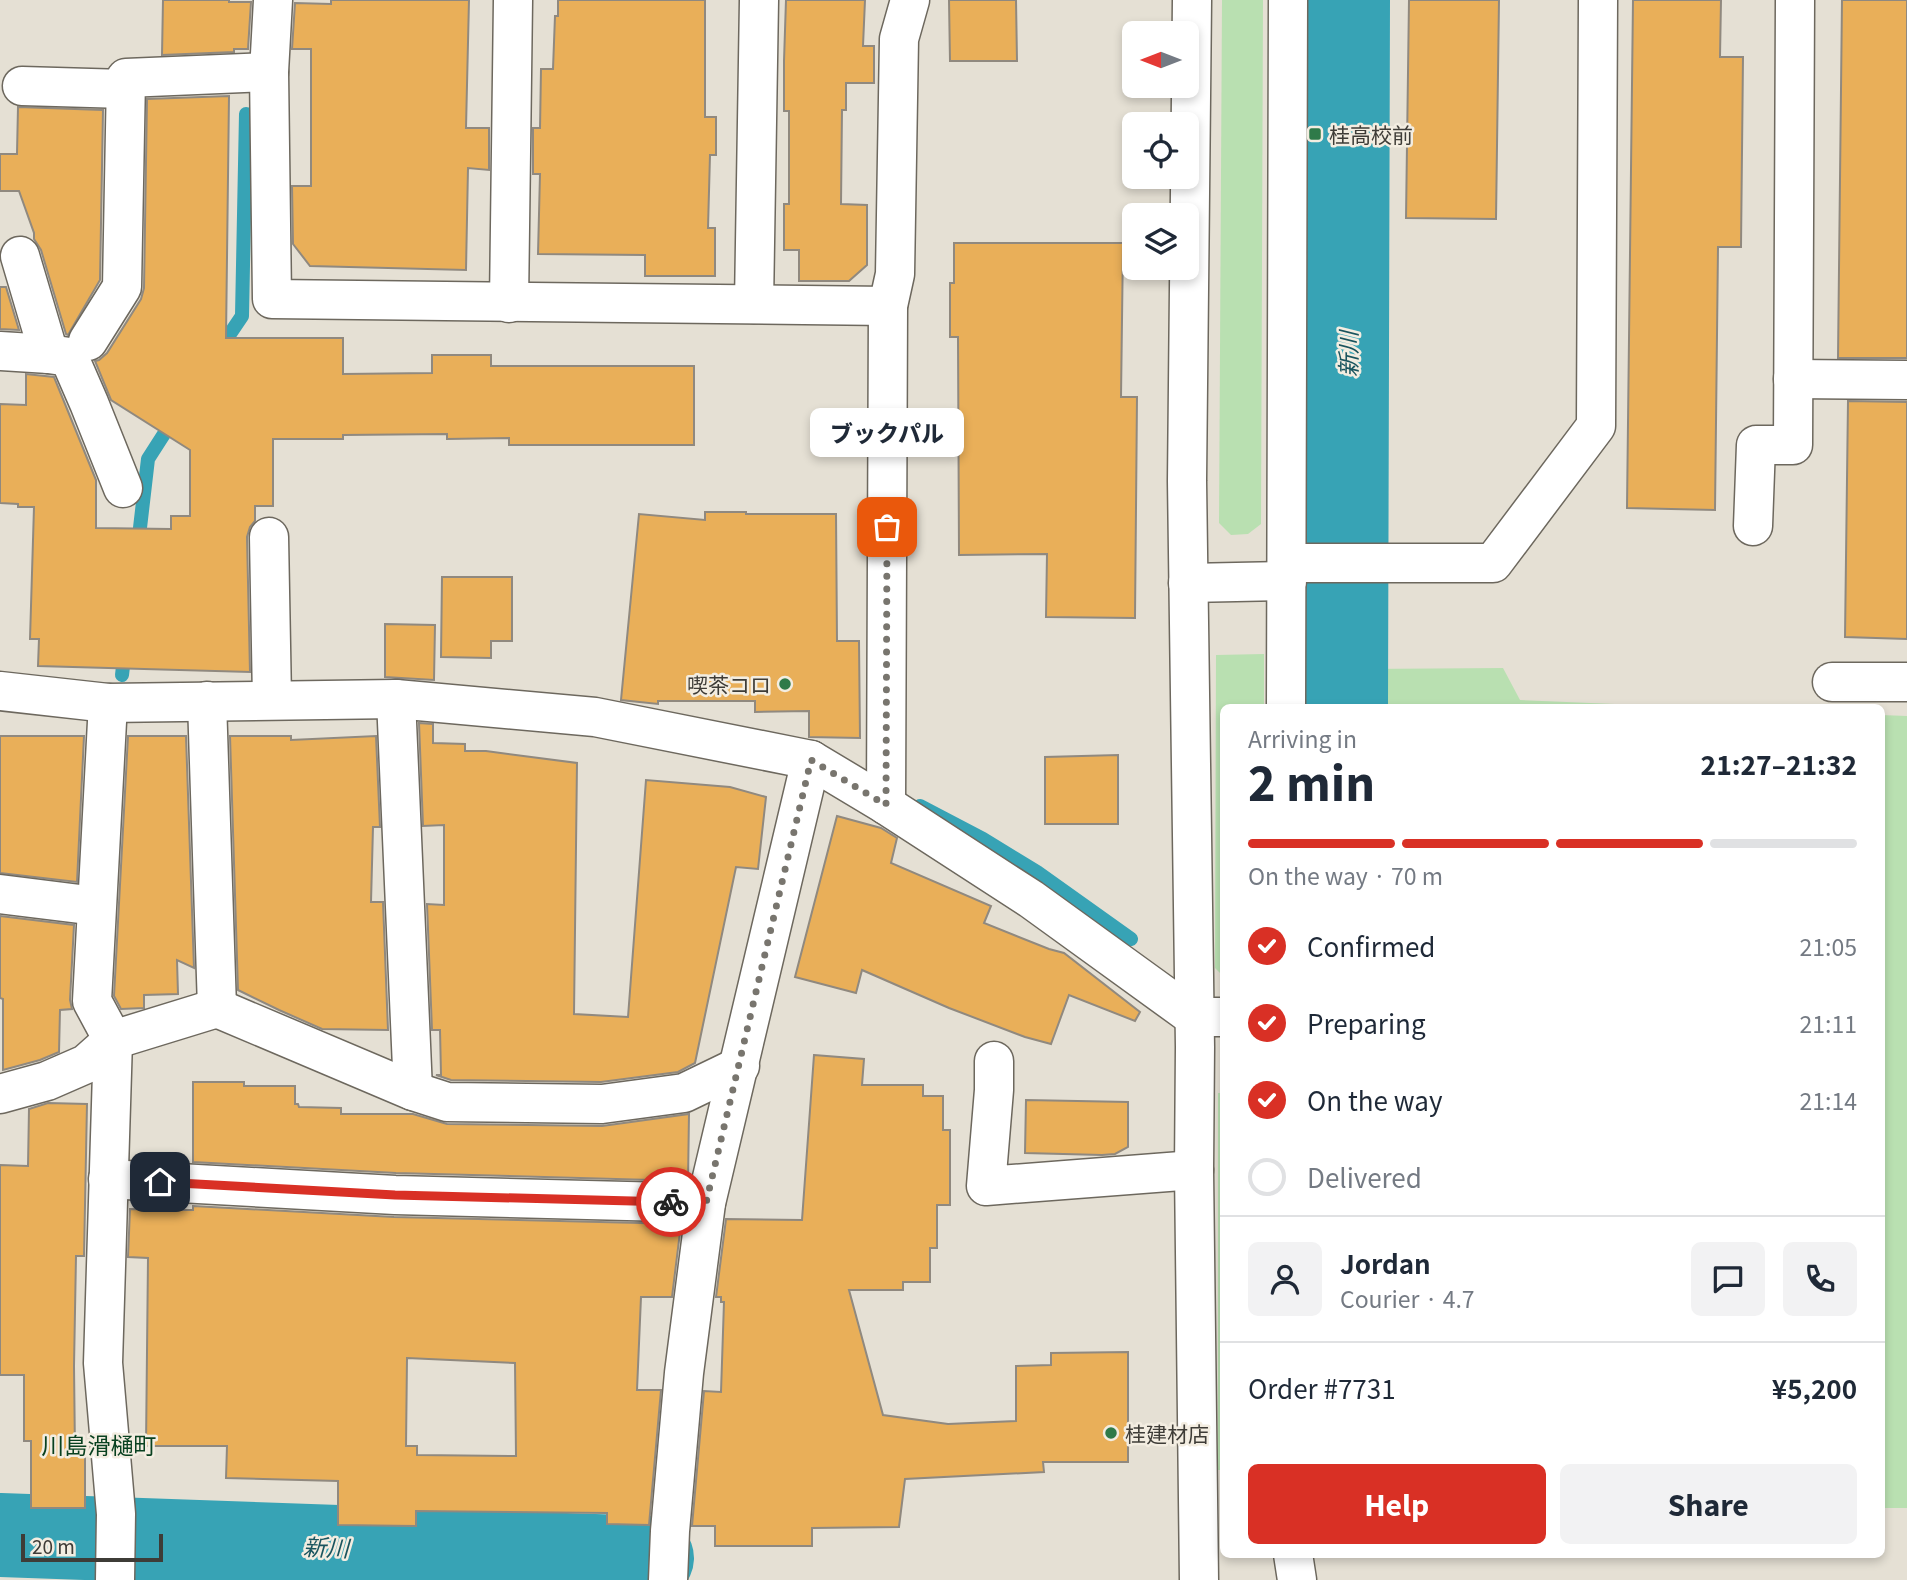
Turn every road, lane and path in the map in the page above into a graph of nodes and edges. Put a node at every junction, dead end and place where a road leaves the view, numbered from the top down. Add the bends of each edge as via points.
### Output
1 (273, 0) edge
2 (513, 0) edge
3 (759, 0) edge
4 (909, 0) edge
5 (1192, 0) edge
6 (1288, 0) edge
7 (1598, 0) edge
8 (1795, 0) edge
9 (270, 72) junction
10 (22, 86) dead end
11 (125, 89) junction
12 (20, 256) dead end
13 (509, 303) junction
14 (754, 304) junction
15 (888, 306) junction
16 (0, 351) edge
17 (69, 351) junction
18 (1793, 379) junction
19 (1907, 380) edge
20 (123, 488) dead end
21 (1753, 526) dead end
22 (269, 537) dead end
23 (1287, 572) junction
24 (1188, 583) junction
25 (1832, 682) dead end
26 (1907, 682) edge
27 (0, 691) edge
28 (396, 699) junction
29 (272, 700) junction
30 (207, 701) junction
31 (108, 702) junction
32 (1286, 704) edge
33 (811, 760) junction
34 (886, 805) junction
35 (0, 894) edge
36 (96, 906) junction
37 (217, 1008) junction
38 (1209, 1017) edge
39 (113, 1040) junction
40 (994, 1060) dead end
41 (740, 1066) junction
42 (413, 1091) junction
43 (0, 1094) edge
44 (1194, 1170) junction
45 (108, 1179) junction
46 (706, 1203) junction
47 (1294, 1558) edge
48 (115, 1568) edge
49 (668, 1580) edge
50 (1199, 1580) edge
51 (1297, 1580) edge

1 - 9 street
2 - 13 street
3 - 14 street
4 - 15 street via 899,39 895,274
5 - 24 street
6 - 23 street
7 - 23 street via 1596,426 1493,563
8 - 18 street
9 - 11 street via 126,78
9 - 13 street via 272,299
10 - 11 street
11 - 17 street via 122,287
12 - 17 street
13 - 14 street
14 - 15 street
15 - 34 street
16 - 17 street
17 - 20 street
18 - 19 street
18 - 21 street via 1793,445 1756,445
22 - 29 street
23 - 24 street
23 - 32 street
24 - 38 street
25 - 26 street
27 - 31 street
28 - 29 street
28 - 33 street via 596,717
28 - 42 street
29 - 30 street
30 - 31 street
30 - 37 street
31 - 36 street
33 - 34 street
33 - 41 street
34 - 38 street
35 - 36 street
36 - 39 street via 92,1001
37 - 39 street
37 - 42 street
38 - 44 street
39 - 43 street via 86,1064
39 - 45 street
40 - 44 street via 986,1186
41 - 42 street via 684,1093 602,1104 447,1102
41 - 46 street
44 - 50 street
45 - 46 street via 395,1195
45 - 48 street via 103,1363 116,1514
46 - 49 street via 684,1373
47 - 51 street

